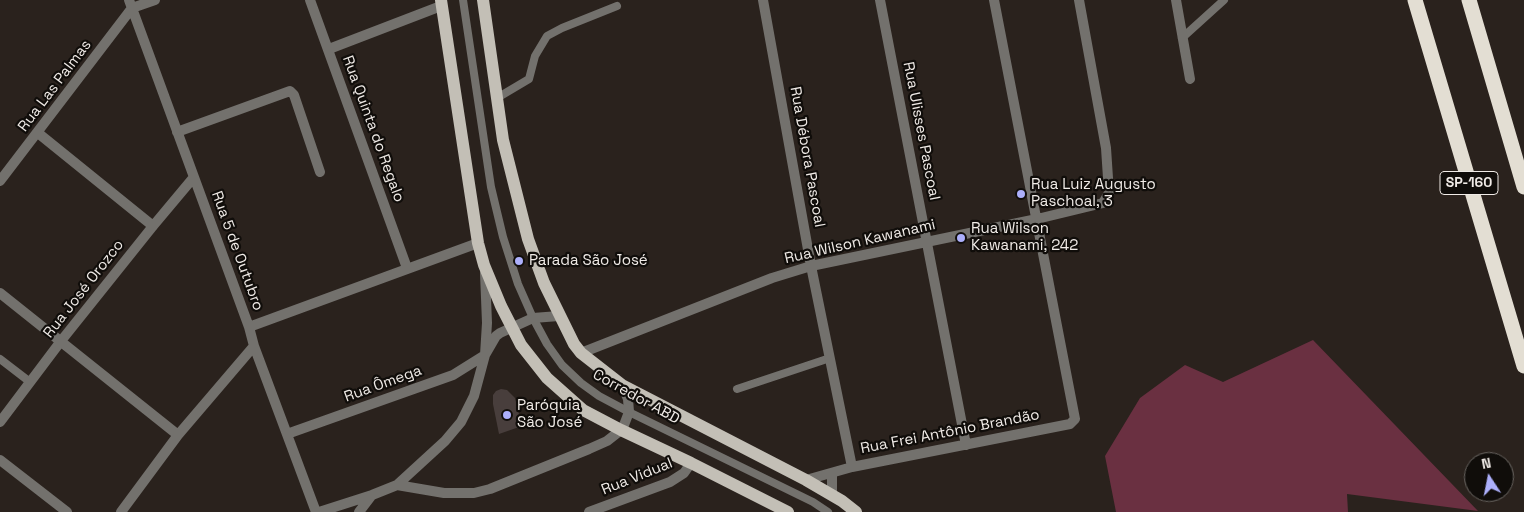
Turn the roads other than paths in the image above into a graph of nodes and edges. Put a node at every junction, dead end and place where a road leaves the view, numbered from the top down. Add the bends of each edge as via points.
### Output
1 (155, 0) edge
2 (310, 0) edge
3 (463, 0) edge
4 (483, 0) edge
5 (763, 0) edge
6 (880, 0) edge
7 (994, 0) edge
8 (1079, 0) edge
9 (1176, 0) edge
10 (1224, 0) edge
11 (1415, 0) edge
12 (1469, 0) edge
13 (441, 3) edge
14 (131, 4) edge
15 (617, 6) dead end
16 (1182, 38) junction
17 (328, 49) junction
18 (1190, 80) dead end
19 (497, 98) junction
20 (177, 132) junction
21 (38, 133) junction
22 (320, 172) dead end
23 (2, 176) edge
24 (194, 177) junction
25 (1524, 187) edge
26 (1037, 219) junction
27 (153, 226) junction
28 (927, 242) junction
29 (478, 243) junction
30 (484, 265) junction
31 (811, 266) junction
32 (407, 268) junction
33 (0, 293) edge
34 (559, 316) junction
35 (533, 318) junction
36 (248, 327) junction
37 (511, 327) junction
38 (61, 341) junction
39 (254, 346) junction
40 (581, 352) junction
41 (485, 355) junction
42 (830, 358) junction
43 (0, 359) edge
44 (1524, 366) edge
45 (30, 382) junction
46 (622, 384) junction
47 (737, 389) dead end
48 (629, 412) junction
49 (0, 422) edge
50 (621, 430) junction
51 (287, 434) junction
52 (178, 435) junction
53 (966, 445) junction
54 (0, 460) edge
55 (691, 463) junction
56 (852, 466) junction
57 (832, 473) junction
58 (806, 480) junction
59 (396, 485) junction
60 (372, 495) junction
61 (832, 495) junction
62 (67, 512) edge
63 (121, 512) edge
64 (318, 512) edge
65 (359, 512) edge
66 (589, 512) edge
67 (788, 512) edge
68 (828, 512) edge
69 (856, 512) edge

1 - 14 street
2 - 17 street, Rua Quinta do Regalo
3 - 35 lane, Corredor ABD via 496,211 511,263
4 - 19 main road
5 - 31 street, Rua Débora Pascoal
6 - 28 street, Rua Ulisses Pascoal
7 - 26 street
8 - 26 street, Rua Wilson Kawanami via 1106,148 1109,193 1104,203
9 - 16 street
10 - 16 lane
11 - 44 highway, SP-160
12 - 25 highway, SP-160
13 - 17 street
13 - 29 main road
14 - 20 street, Rua 5 de Outubro
14 - 21 street, Rua Las Palmas
15 - 19 lane via 547,36 534,56 529,79
16 - 18 street
17 - 32 street, Rua Quinta do Regalo
19 - 34 main road via 503,140 528,239
20 - 22 street via 290,91 294,94
20 - 24 street, Rua 5 de Outubro
21 - 23 street, Rua Las Palmas
21 - 27 street
24 - 27 street, Rua José Orozco
24 - 36 street, Rua 5 de Outubro
26 - 28 street, Rua Wilson Kawanami
26 - 53 street, Rua Frei Antônio Brandão via 1075,414 1073,422
27 - 38 street, Rua José Orozco
28 - 31 street, Rua Wilson Kawanami
28 - 53 street, Rua Ulisses Pascoal
29 - 30 main road
29 - 32 street
30 - 37 main road
30 - 41 street
31 - 40 street, Rua Wilson Kawanami
31 - 42 street, Rua Débora Pascoal
32 - 36 street
33 - 38 street
34 - 35 street
34 - 40 main road
35 - 37 street
35 - 48 lane, Corredor ABD via 562,365 599,396
36 - 39 street, Rua 5 de Outubro
37 - 41 street via 496,336
37 - 50 main road via 547,378 583,410
38 - 45 street, Rua José Orozco
38 - 52 street
39 - 51 street, Rua 5 de Outubro
39 - 52 street
40 - 46 main road
41 - 51 street, Rua Ômega via 453,374
41 - 59 street via 474,396 462,422
42 - 47 lane
42 - 56 street, Rua Débora Pascoal
43 - 45 lane
45 - 49 street, Rua José Orozco
46 - 48 street
46 - 58 main road
48 - 50 street
48 - 68 lane, Corredor ABD
50 - 55 main road
50 - 59 street via 589,449 474,493 444,493
51 - 64 street, Rua 5 de Outubro
52 - 63 street
53 - 56 street, Rua Frei Antônio Brandão
54 - 62 street
55 - 66 street, Rua Vidual via 684,473 670,482
55 - 67 main road
56 - 57 street, Rua Frei Antônio Brandão
57 - 58 street, Rua Frei Antônio Brandão
57 - 61 street
58 - 61 main road
59 - 60 street
60 - 64 street
60 - 65 street
61 - 69 main road

